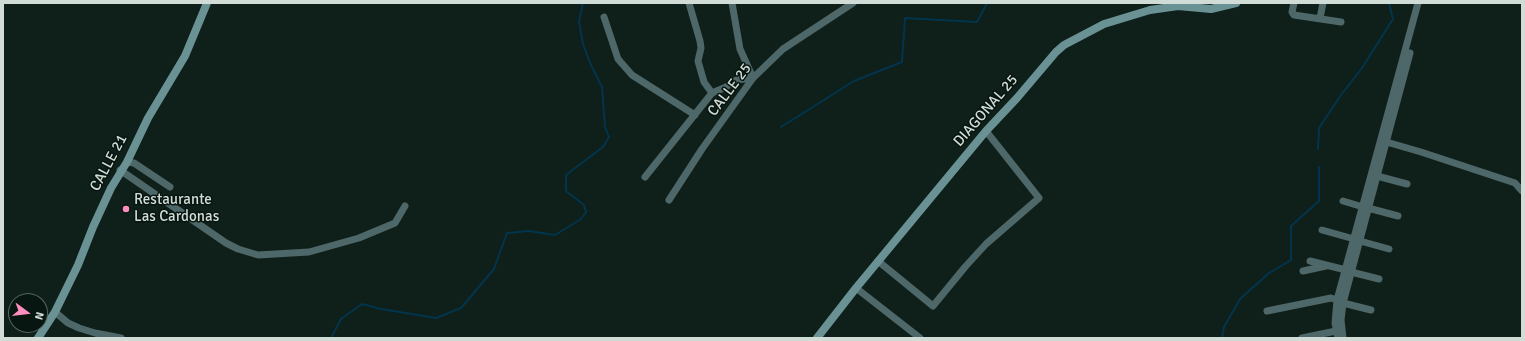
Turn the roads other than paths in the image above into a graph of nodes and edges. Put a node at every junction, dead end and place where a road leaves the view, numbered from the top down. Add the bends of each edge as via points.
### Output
1 (207, 3) edge
2 (689, 3) edge
3 (732, 3) edge
4 (853, 3) edge
5 (1236, 3) edge
6 (1294, 3) edge
7 (1323, 3) edge
8 (1418, 3) edge
9 (1423, 3) edge
10 (604, 17) dead end
11 (1320, 18) junction
12 (1342, 22) dead end
13 (753, 78) junction
14 (712, 93) junction
15 (695, 115) junction
16 (986, 131) junction
17 (1383, 142) junction
18 (127, 162) junction
19 (120, 170) junction
20 (1377, 176) junction
21 (645, 177) dead end
22 (1407, 184) dead end
23 (170, 187) dead end
24 (1522, 191) edge
25 (669, 200) dead end
26 (1343, 201) dead end
27 (405, 206) dead end
28 (1366, 208) junction
29 (1398, 216) dead end
30 (1322, 230) dead end
31 (1357, 240) junction
32 (1389, 249) dead end
33 (878, 261) junction
34 (1310, 261) dead end
35 (1328, 266) junction
36 (1303, 271) dead end
37 (1348, 271) junction
38 (1379, 280) dead end
39 (856, 288) junction
40 (1340, 301) junction
41 (1267, 310) dead end
42 (1371, 310) dead end
43 (55, 312) junction
44 (1337, 334) edge
45 (38, 338) edge
46 (121, 338) edge
47 (818, 338) edge
48 (920, 338) edge
49 (1302, 338) edge
50 (1343, 338) edge

1 - 18 street, CALLE 21 via 185,56 148,118
2 - 14 street via 700,41 698,61 704,82
3 - 13 street via 740,50
4 - 13 street, CALLE 25 via 783,49
5 - 16 street, DIAGONAL 25 via 1211,9 1178,6 1150,10 1104,24 1064,45 1056,52
6 - 11 street via 1294,15
7 - 11 street
8 - 17 street
9 - 17 street
10 - 15 street via 618,59 632,76
11 - 12 street
13 - 14 street via 736,80
13 - 25 street, CALLE 25
14 - 15 street
15 - 21 street
16 - 33 street, DIAGONAL 25
16 - 33 street via 1039,198 986,244 933,306
17 - 20 street
17 - 24 street via 1515,183
17 - 28 street
18 - 19 street, CALLE 21
18 - 23 street via 134,163
19 - 27 street via 226,243 238,250 258,255 309,252 359,238 395,223
19 - 43 street, CALLE 21
20 - 22 street
20 - 28 street
26 - 28 street
28 - 29 street
28 - 31 street
30 - 31 street
31 - 32 street
31 - 37 street
33 - 39 street, DIAGONAL 25
34 - 35 street
35 - 36 street
35 - 37 street
37 - 38 street
37 - 40 street
39 - 47 street, DIAGONAL 25
39 - 48 street
40 - 41 street via 1331,298
40 - 42 street
40 - 44 street via 1335,313
40 - 50 street
43 - 45 street, CALLE 21
43 - 46 street via 79,328
44 - 49 street

